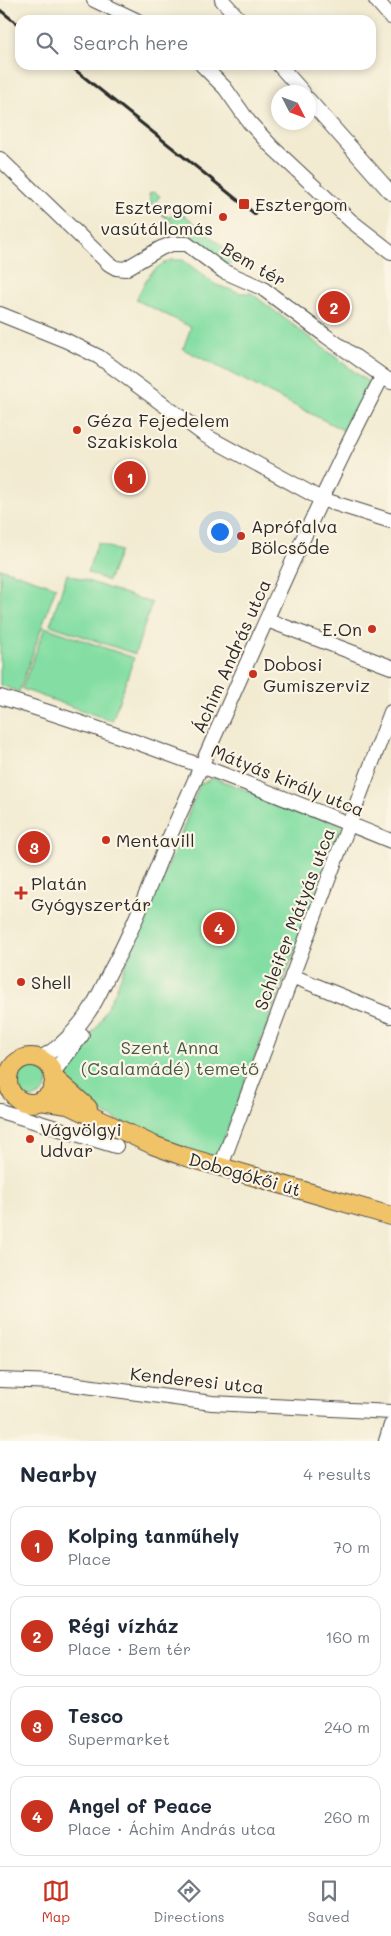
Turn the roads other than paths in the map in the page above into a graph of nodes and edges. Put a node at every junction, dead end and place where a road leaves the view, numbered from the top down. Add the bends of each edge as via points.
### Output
1 (94, 0) edge
2 (222, 0) edge
3 (376, 0) edge
4 (126, 15) edge
5 (236, 15) edge
6 (391, 17) edge
7 (207, 70) edge
8 (283, 70) edge
9 (297, 85) edge
10 (316, 108) edge
11 (0, 160) edge
12 (391, 193) edge
13 (391, 252) edge
14 (0, 314) edge
15 (387, 380) edge
16 (321, 499) junction
17 (391, 521) edge
18 (267, 620) junction
19 (391, 666) edge
20 (0, 697) edge
21 (391, 712) edge
22 (202, 766) junction
23 (350, 824) junction
24 (391, 841) edge
25 (121, 954) junction
26 (292, 976) junction
27 (391, 1016) edge
28 (37, 1058) junction
29 (5, 1072) edge
30 (53, 1075) junction
31 (6, 1091) edge
32 (40, 1101) junction
33 (0, 1111) edge
34 (104, 1121) junction
35 (116, 1146) dead end
36 (221, 1166) junction
37 (391, 1216) edge
38 (0, 1380) edge
39 (391, 1412) edge
40 (391, 1424) edge
41 (386, 1441) edge

1 - 4 street
2 - 5 street
3 - 6 street
7 - 13 street via 277,153 351,221
8 - 9 street
10 - 12 street
11 - 15 street, Bem tér via 116,268 126,269 161,248 177,244 190,246 223,271 262,288
14 - 16 street via 99,357 206,436
15 - 16 street, Áchim András utca
16 - 17 street
16 - 18 street, Áchim András utca
18 - 19 street
18 - 22 street, Áchim András utca
20 - 22 street, Mátyás király utca
21 - 23 street, Schleifer Mátyás utca
22 - 23 street, Mátyás király utca
22 - 25 street, Áchim András utca
23 - 24 street, Mátyás király utca
23 - 26 street, Schleifer Mátyás utca
25 - 28 street, Áchim András utca via 82,1020 57,1047
25 - 30 street, Áchim András utca via 107,997
26 - 27 street
26 - 36 street, Schleifer Mátyás utca
28 - 29 main road via 21,1060
28 - 30 main road
29 - 31 main road
30 - 32 main road via 50,1093
30 - 34 main road, Dobogókői út
31 - 32 main road via 24,1102
32 - 34 main road, Dobogókői út via 68,1105
33 - 35 street
34 - 36 main road, Dobogókői út via 153,1145
36 - 37 main road, Dobogókői út
38 - 39 street, Kenderesi utca via 56,1382 212,1403
40 - 41 street

